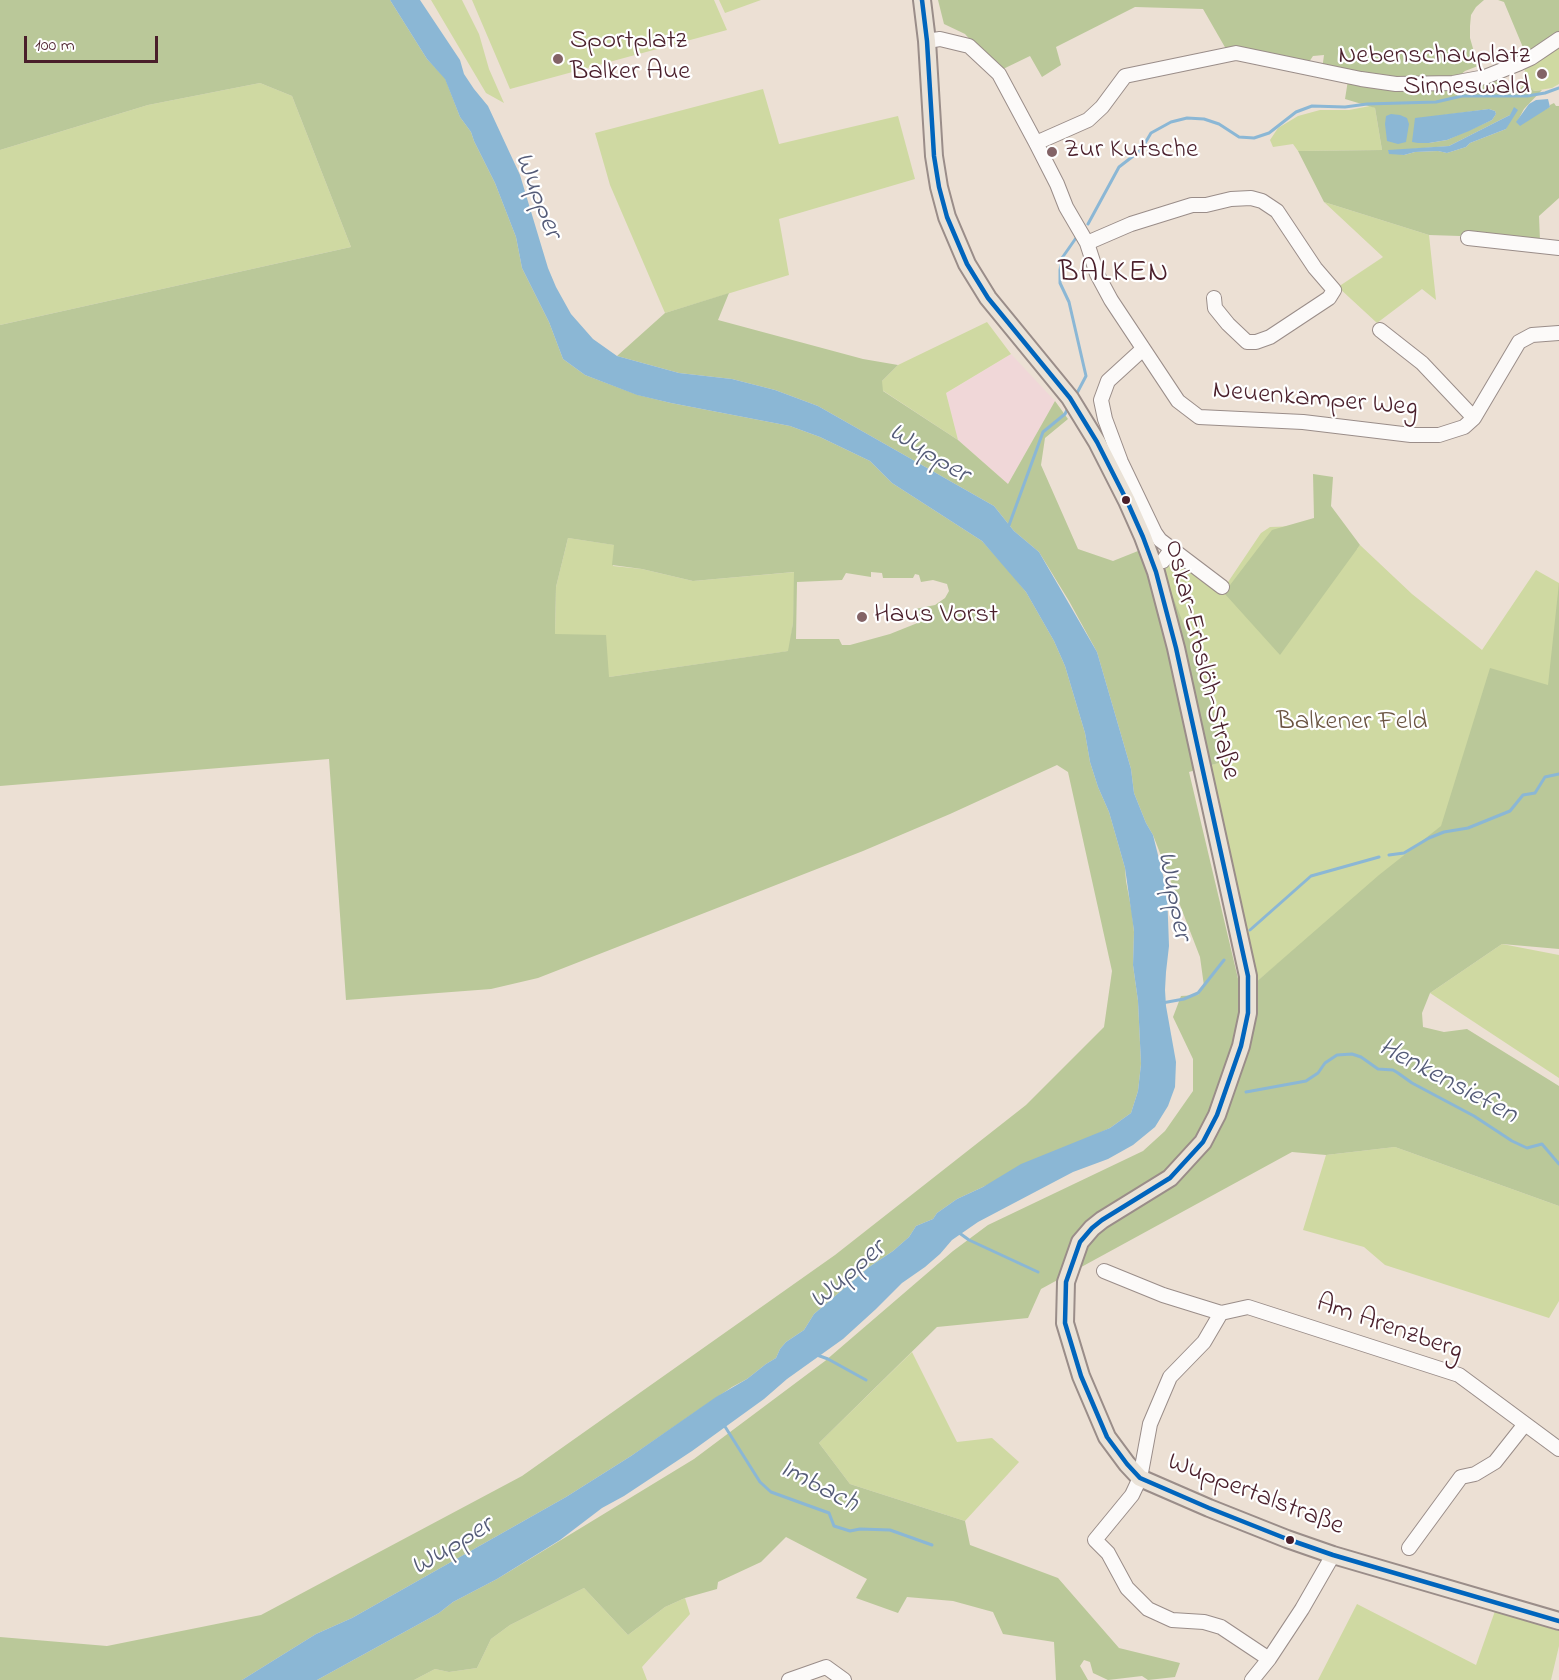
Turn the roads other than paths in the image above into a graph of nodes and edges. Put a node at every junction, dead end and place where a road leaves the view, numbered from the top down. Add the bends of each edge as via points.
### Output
1 (922, 0) edge
2 (1559, 39) edge
3 (927, 41) junction
4 (1036, 143) junction
5 (1468, 238) dead end
6 (1087, 243) junction
7 (1559, 248) edge
8 (1214, 298) dead end
9 (1380, 330) dead end
10 (1559, 333) edge
11 (1143, 349) junction
12 (1474, 418) junction
13 (1173, 548) junction
14 (1163, 561) dead end
15 (1222, 587) dead end
16 (1104, 1270) dead end
17 (1066, 1282) joint
18 (1221, 1313) junction
19 (1525, 1424) junction
20 (1559, 1449) edge
21 (1140, 1478) junction
22 (1409, 1548) dead end
23 (1333, 1555) junction
24 (1559, 1621) edge
25 (1269, 1659) junction
26 (789, 1680) edge
27 (844, 1680) edge
28 (1252, 1680) edge

1 - 3 main road, Oskar-Erbslöh-Straße
2 - 4 street via 1531,58 1485,77 1453,83 1396,84 1236,53 1125,76 1088,120
3 - 4 street via 940,39 969,46 999,74
3 - 17 main road, Oskar-Erbslöh-Straße via 934,156 953,233 988,298 1073,404 1108,462 1143,537 1164,599 1190,706 1248,976 1242,1046 1203,1142 1170,1178 1085,1235
4 - 6 street
5 - 7 street
6 - 8 street via 1192,205 1251,198 1277,211 1334,290 1329,298 1256,342 1247,342 1228,324 1215,308
6 - 11 street via 1097,274
9 - 12 street, Neuenkamper Weg via 1422,363
10 - 12 street via 1532,335 1519,342
11 - 12 street, Neuenkamper Weg via 1178,401 1199,417 1303,422 1420,435 1439,435 1464,427
11 - 13 street via 1108,381 1101,400 1108,429 1136,495 1155,533
13 - 14 street
13 - 15 street
16 - 18 street, Am Arenzberg via 1163,1295
17 - 21 main road, Wuppertalstraße via 1065,1323 1081,1376 1107,1437
18 - 19 street, Am Arenzberg via 1248,1307 1459,1375
18 - 21 street via 1204,1342 1170,1377 1150,1424
19 - 20 street, Am Arenzberg
19 - 22 street via 1495,1462 1461,1478
21 - 23 main road, Wuppertalstraße via 1257,1528
21 - 25 street via 1132,1495 1095,1540 1108,1553 1127,1588 1148,1609 1172,1620 1221,1627
23 - 24 main road, Wuppertalstraße
23 - 25 street
25 - 28 street
26 - 27 street via 826,1667

